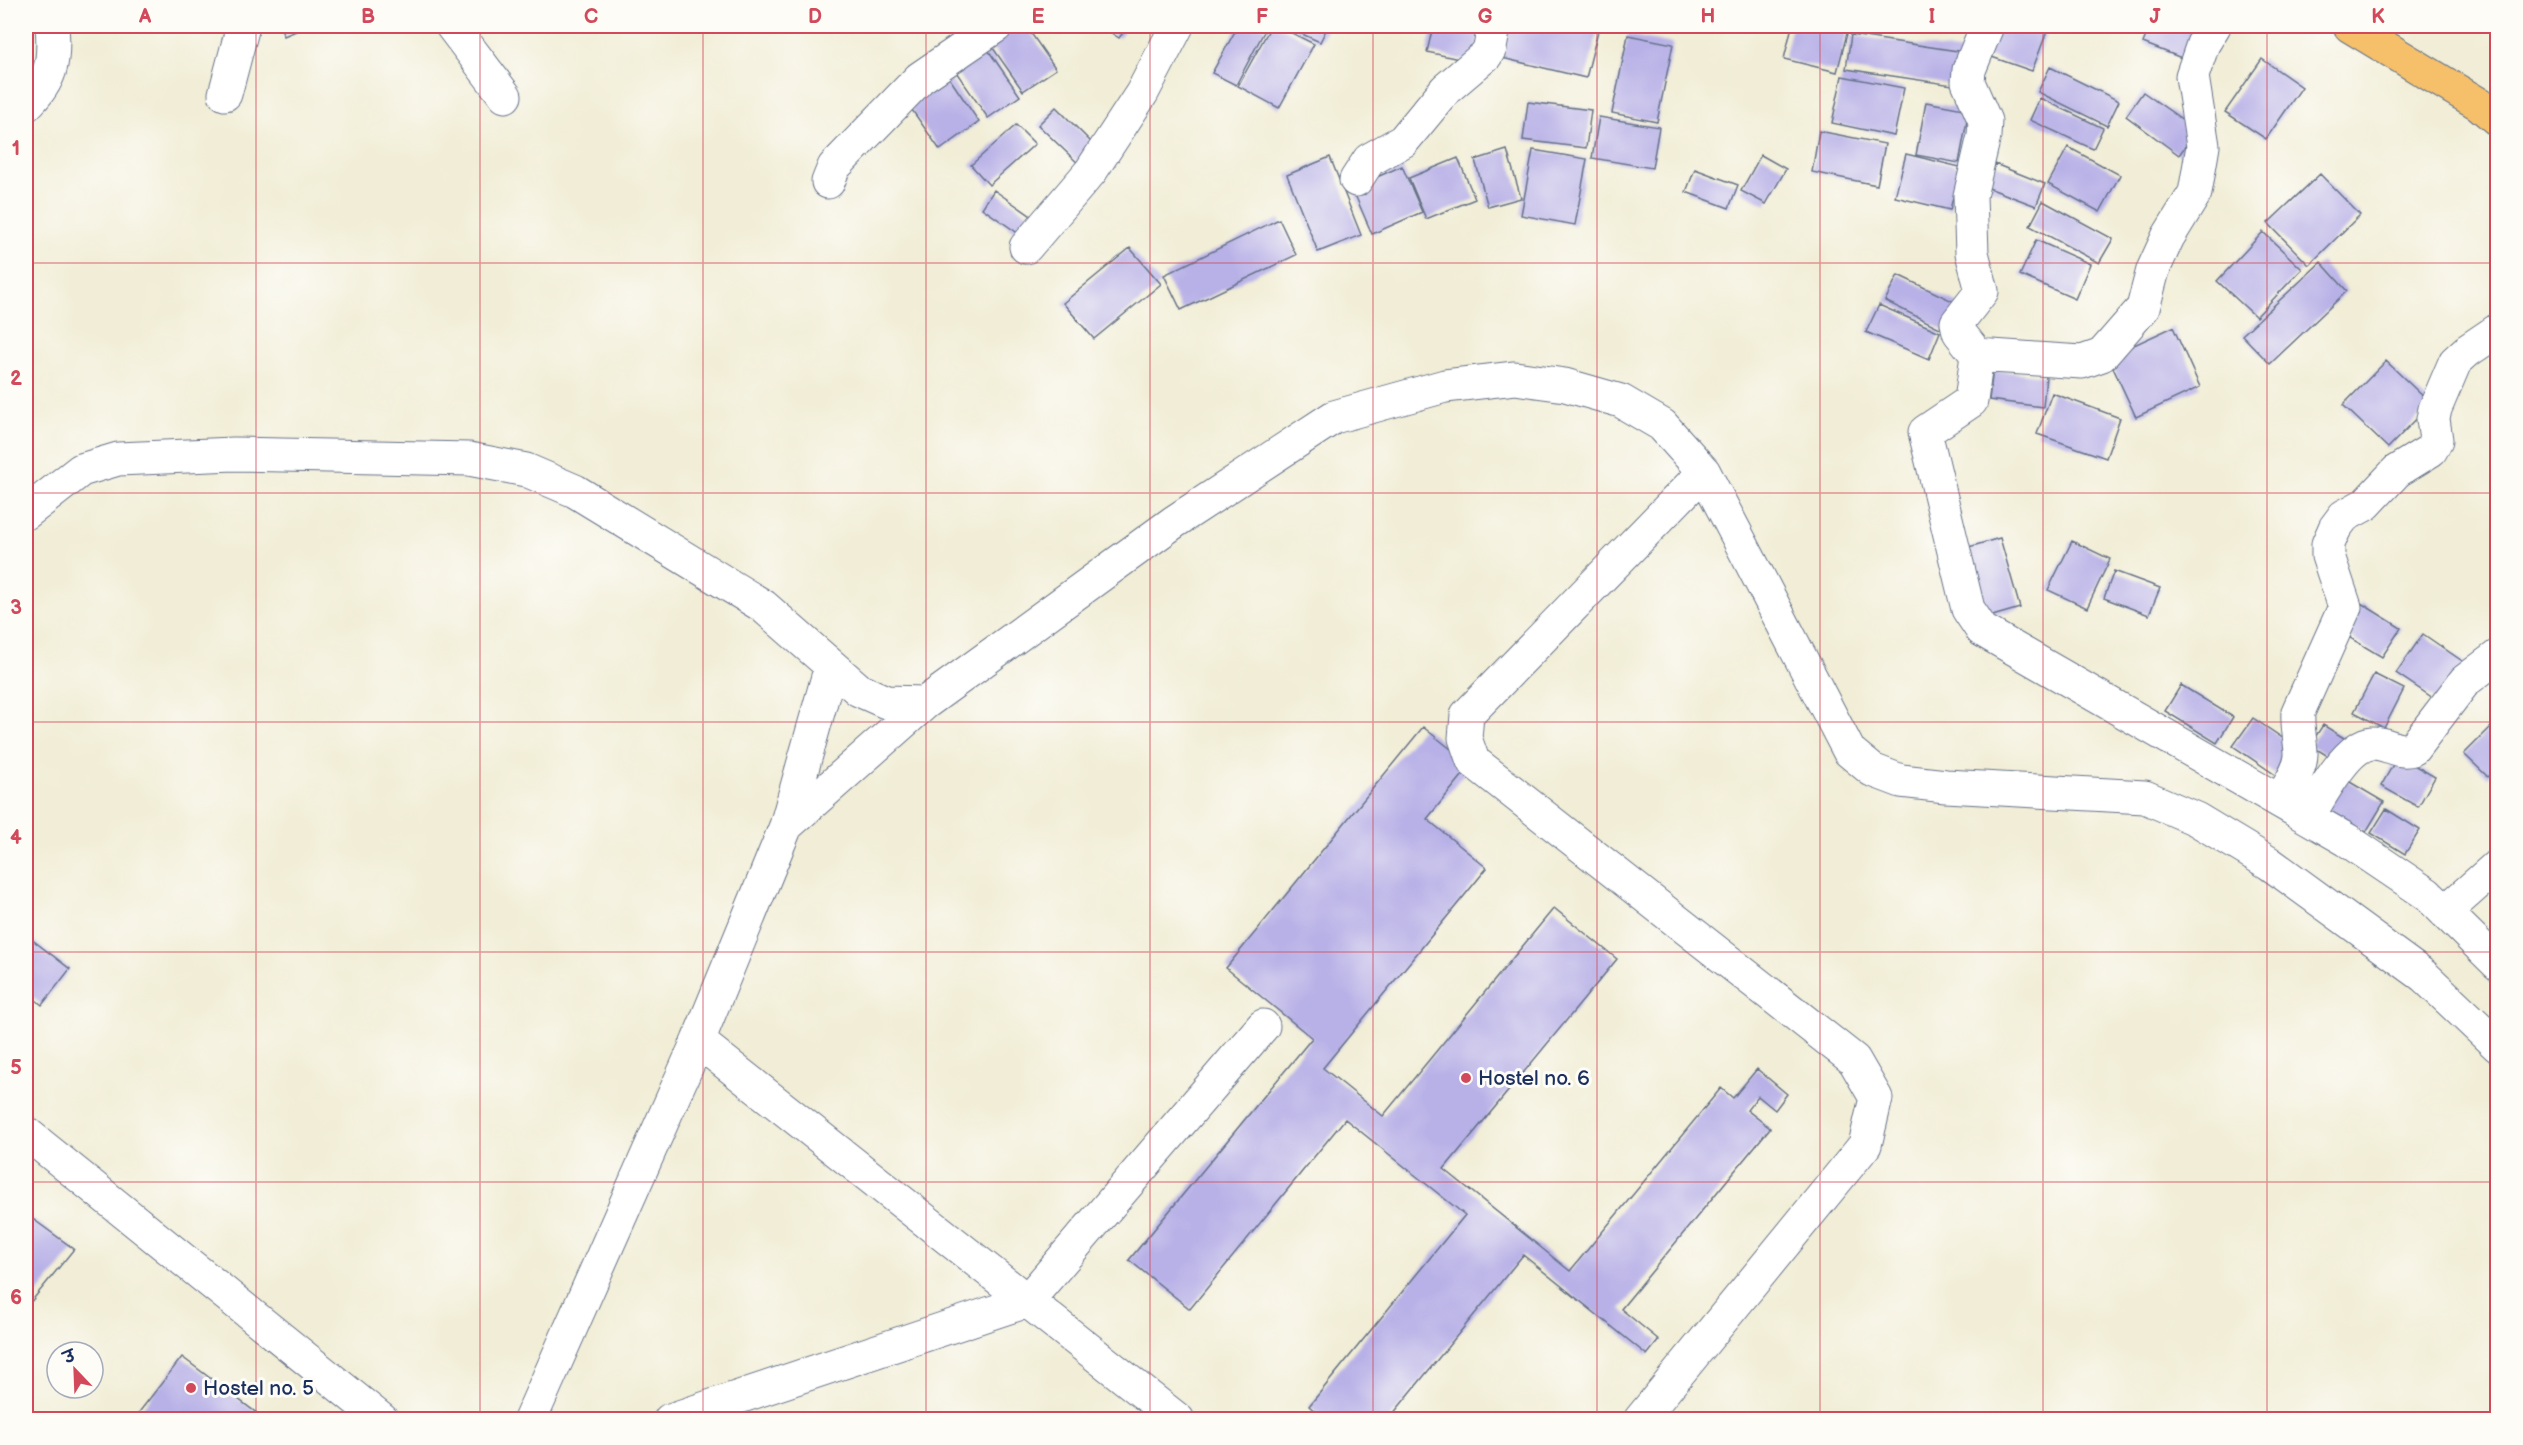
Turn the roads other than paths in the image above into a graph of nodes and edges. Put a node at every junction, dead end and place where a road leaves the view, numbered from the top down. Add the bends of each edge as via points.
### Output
1 (52, 26) edge
2 (243, 26) edge
3 (452, 26) edge
4 (996, 26) edge
5 (1177, 26) edge
6 (1494, 26) edge
7 (1987, 26) edge
8 (2214, 26) edge
9 (2350, 26) edge
10 (225, 94) dead end
11 (505, 96) dead end
12 (26, 105) edge
13 (2498, 120) edge
14 (1356, 180) dead end
15 (828, 182) dead end
16 (1026, 247) dead end
17 (2498, 330) edge
18 (1977, 355) junction
19 (1704, 471) junction
20 (26, 513) edge
21 (2498, 656) edge
22 (831, 666) junction
23 (925, 703) junction
24 (2280, 801) junction
25 (2308, 817) junction
26 (786, 826) junction
27 (2498, 865) edge
28 (2445, 912) junction
29 (2498, 964) edge
30 (1263, 1026) dead end
31 (698, 1041) junction
32 (2498, 1046) edge
33 (26, 1133) edge
34 (1027, 1301) junction
35 (381, 1419) edge
36 (530, 1419) edge
37 (670, 1419) edge
38 (1178, 1419) edge
39 (1641, 1419) edge

1 - 12 street via 48,80
2 - 10 street
3 - 11 street
4 - 15 street via 920,78 834,167
5 - 16 street via 1142,93 1091,171
6 - 14 street via 1486,56 1446,89 1403,141 1369,160
7 - 18 street via 1968,82 1985,121 1970,196 1972,253 1982,291 1957,323 1959,332
8 - 18 street via 2192,76 2203,146 2195,192 2153,270 2143,308 2102,355 2082,362
9 - 13 main road via 2479,104
17 - 24 street via 2455,362 2435,409 2436,440 2431,450 2397,471 2366,504 2343,516 2335,528 2328,556 2345,607 2298,712 2301,754
18 - 24 street via 1971,401 1928,428 1925,437 1968,609 1982,630
19 - 23 street via 1662,425 1621,401 1565,385 1515,378 1445,386 1334,417 1174,522
19 - 32 street via 1849,750 1872,770 1901,781 1946,786 2145,797 2196,819 2269,863 2424,976
19 - 39 street via 1467,715 1465,738 1473,761 1854,1060 1876,1098 1865,1145
20 - 22 street via 81,470 118,459 234,454 469,459 526,470 574,491 763,606
21 - 25 street via 2466,681 2413,749 2401,751 2372,743 2353,754 2334,775
22 - 23 street via 859,690 886,702
22 - 26 street
23 - 26 street
24 - 25 street
25 - 28 street via 2401,875
26 - 31 street
27 - 28 street
28 - 29 street
30 - 34 street
31 - 34 street
31 - 36 street
33 - 35 street
34 - 37 street
34 - 38 street

